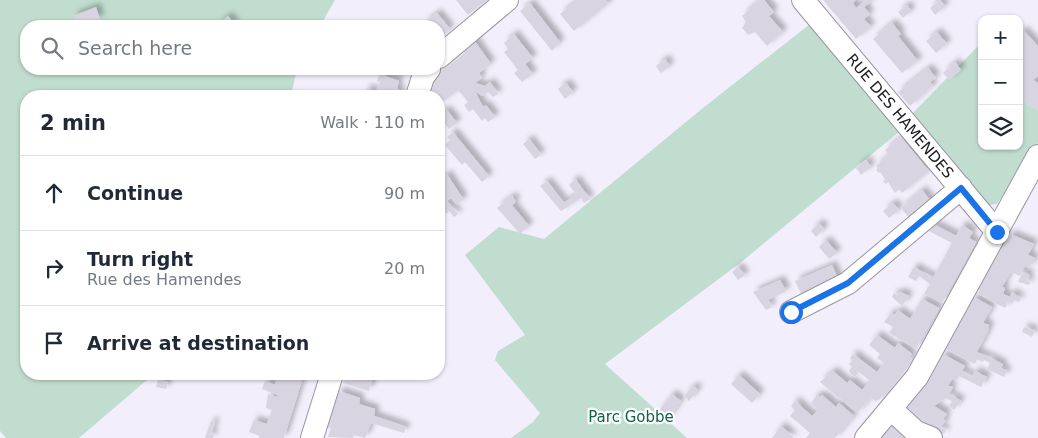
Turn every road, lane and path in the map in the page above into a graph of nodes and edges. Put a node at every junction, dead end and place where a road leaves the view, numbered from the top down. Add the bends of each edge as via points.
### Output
1 (507, 0) edge
2 (803, 0) edge
3 (445, 52) edge
4 (424, 75) edge
5 (419, 90) edge
6 (1038, 156) edge
7 (961, 188) junction
8 (997, 232) junction
9 (791, 312) dead end
10 (330, 380) edge
11 (891, 409) junction
12 (312, 438) edge
13 (866, 438) edge
14 (931, 438) edge

1 - 3 street
2 - 7 street, RUE DES HAMENDES
4 - 5 street
6 - 8 street
7 - 8 street, RUE DES HAMENDES
7 - 9 street via 848,283
8 - 11 street via 917,377
10 - 12 street
11 - 13 street
11 - 14 street via 916,432

